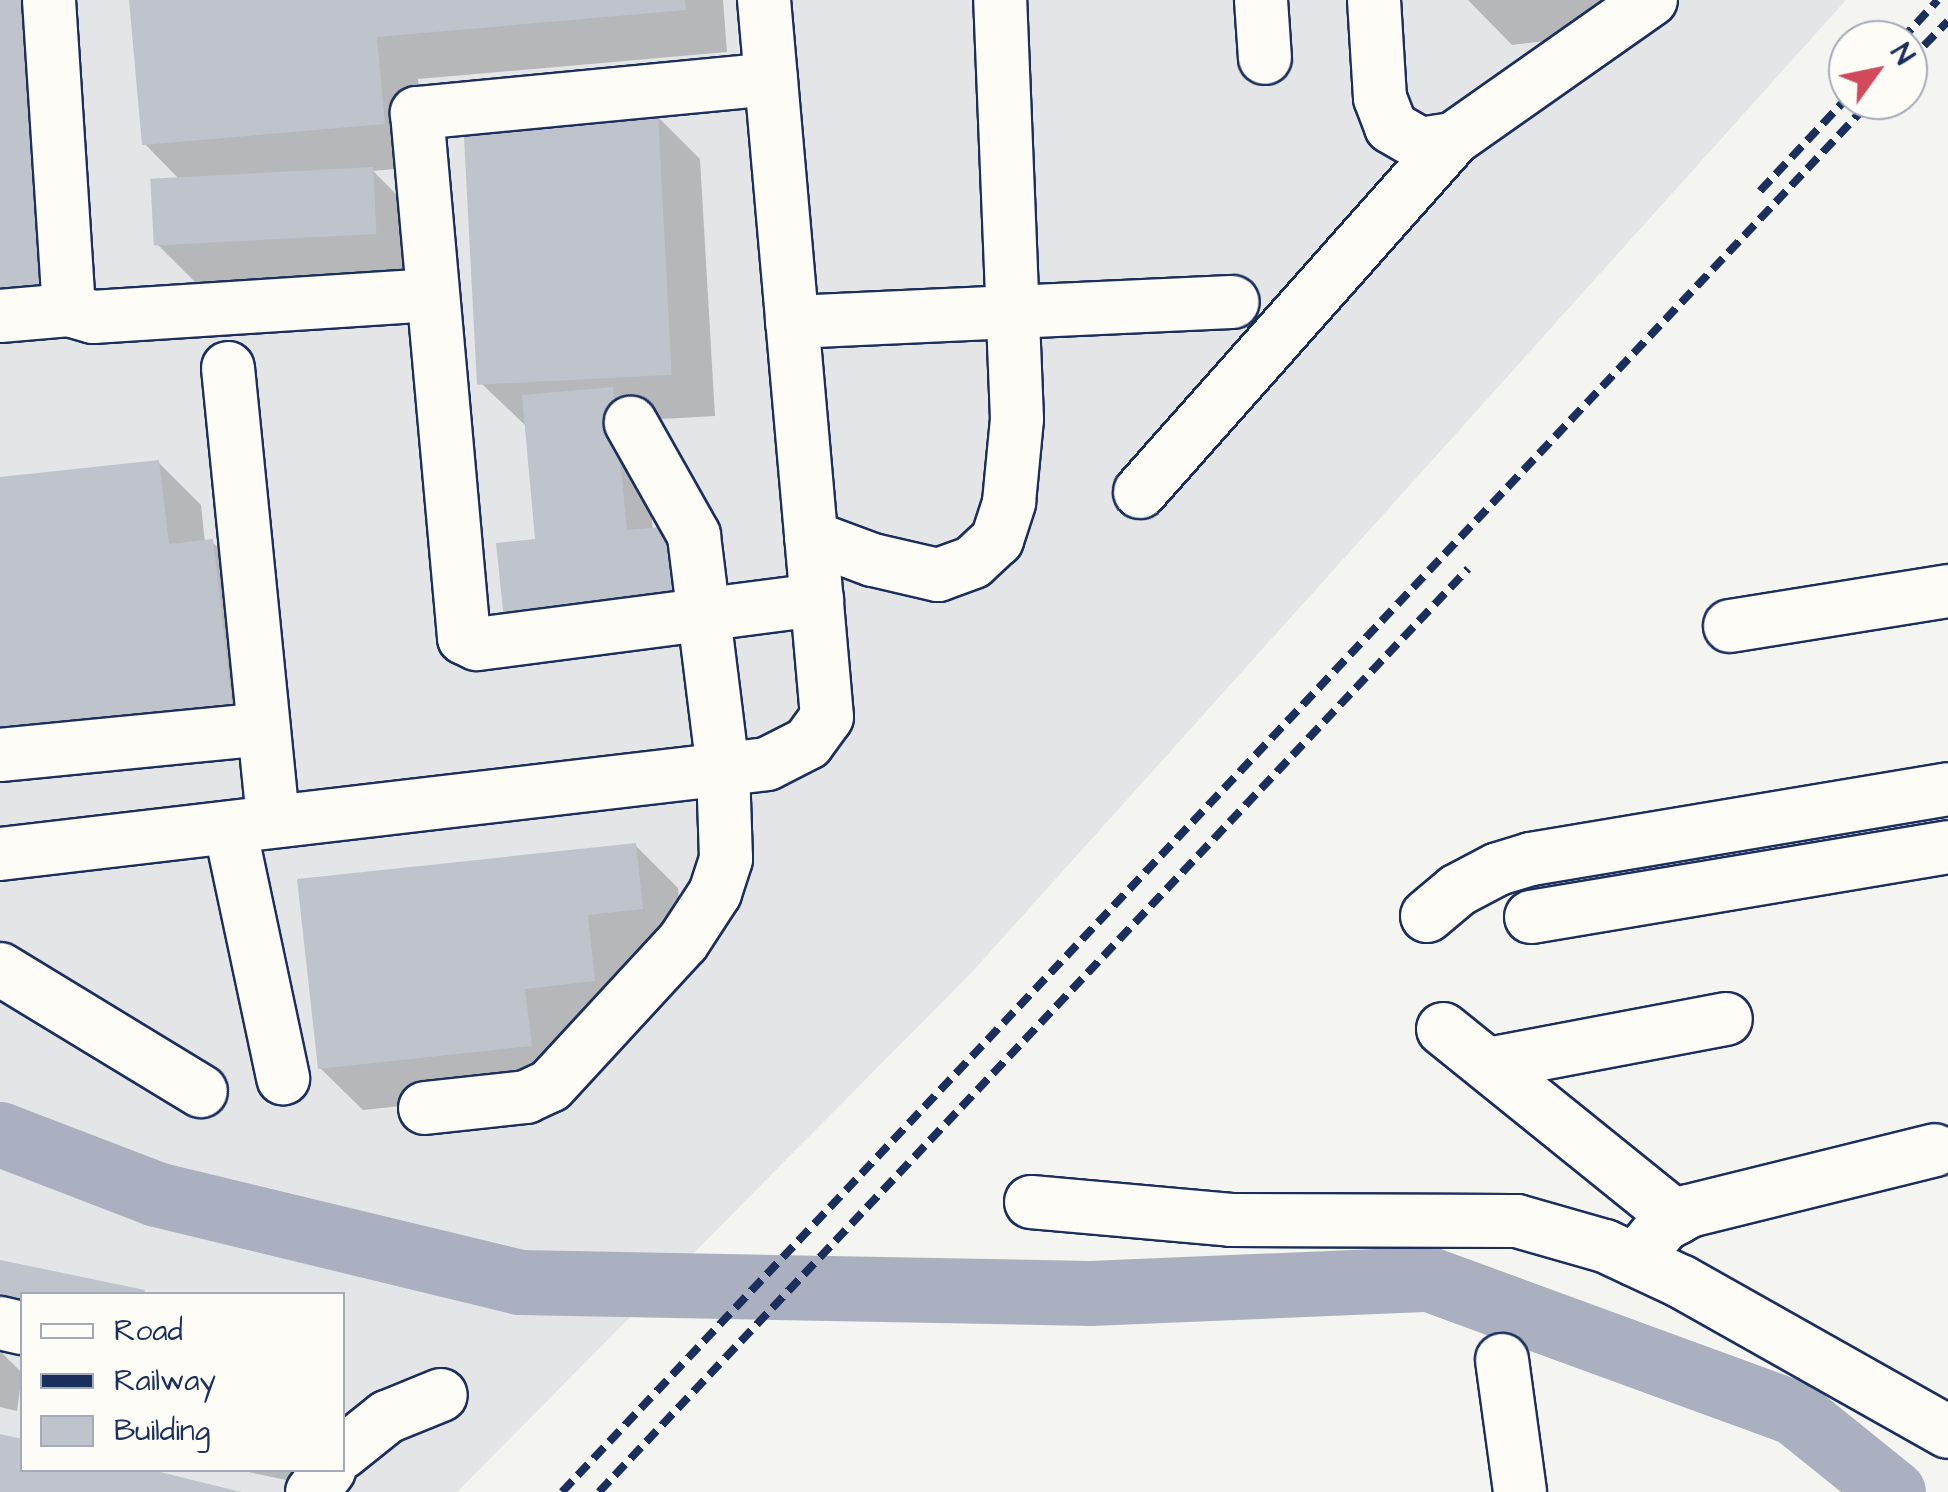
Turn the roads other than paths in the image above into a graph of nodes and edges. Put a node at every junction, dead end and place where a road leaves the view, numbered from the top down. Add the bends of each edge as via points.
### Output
1 (50, 0) edge
2 (764, 0) edge
3 (1000, 0) edge
4 (1261, 0) edge
5 (1374, 0) edge
6 (1651, 0) edge
7 (1265, 58) dead end
8 (771, 79) junction
9 (1454, 139) junction
10 (405, 297) dead end
11 (1233, 302) dead end
12 (69, 310) junction
13 (1012, 314) junction
14 (0, 316) edge
15 (792, 322) junction
16 (228, 368) dead end
17 (630, 423) dead end
18 (1140, 492) dead end
19 (811, 537) junction
20 (1948, 591) edge
21 (817, 600) junction
22 (703, 616) junction
23 (1730, 626) dead end
24 (264, 728) junction
25 (0, 755) edge
26 (723, 769) junction
27 (1948, 789) edge
28 (252, 824) junction
29 (1948, 847) edge
30 (0, 854) edge
31 (1427, 916) dead end
32 (1530, 917) dead end
33 (0, 969) edge
34 (1726, 1019) dead end
35 (1444, 1029) dead end
36 (1488, 1064) junction
37 (283, 1078) dead end
38 (201, 1091) dead end
39 (426, 1108) dead end
40 (1935, 1150) dead end
41 (1031, 1202) dead end
42 (1677, 1218) junction
43 (1635, 1260) junction
44 (1502, 1360) dead end
45 (440, 1395) dead end
46 (1948, 1432) edge
47 (345, 1451) edge
48 (327, 1472) edge
49 (312, 1492) edge
50 (1520, 1492) edge

1 - 12 street
2 - 8 street
3 - 13 street
4 - 7 street
5 - 9 street via 1380,98 1391,127 1420,144
6 - 9 street
8 - 15 street
8 - 22 street via 417,113 464,638 477,644
9 - 18 street
10 - 12 street via 93,317
11 - 13 street
12 - 14 street
13 - 15 street
13 - 19 street via 1017,419 1009,502 996,540 973,562 938,575
15 - 19 street
16 - 24 street
17 - 22 street via 694,535
19 - 21 street
20 - 23 street
21 - 22 street
21 - 26 street via 827,717 808,743 767,764
22 - 26 street
24 - 25 street
24 - 28 street
26 - 28 street
26 - 39 street via 726,859 715,893 684,942 550,1086 526,1097
27 - 31 street via 1531,859 1498,868
28 - 30 street
28 - 37 street
29 - 32 street
33 - 38 street
34 - 36 street
35 - 36 street
36 - 42 street
40 - 42 street
41 - 43 street via 1231,1220 1517,1220
42 - 43 street
43 - 46 street
44 - 50 street
45 - 47 street via 388,1417
48 - 49 street

